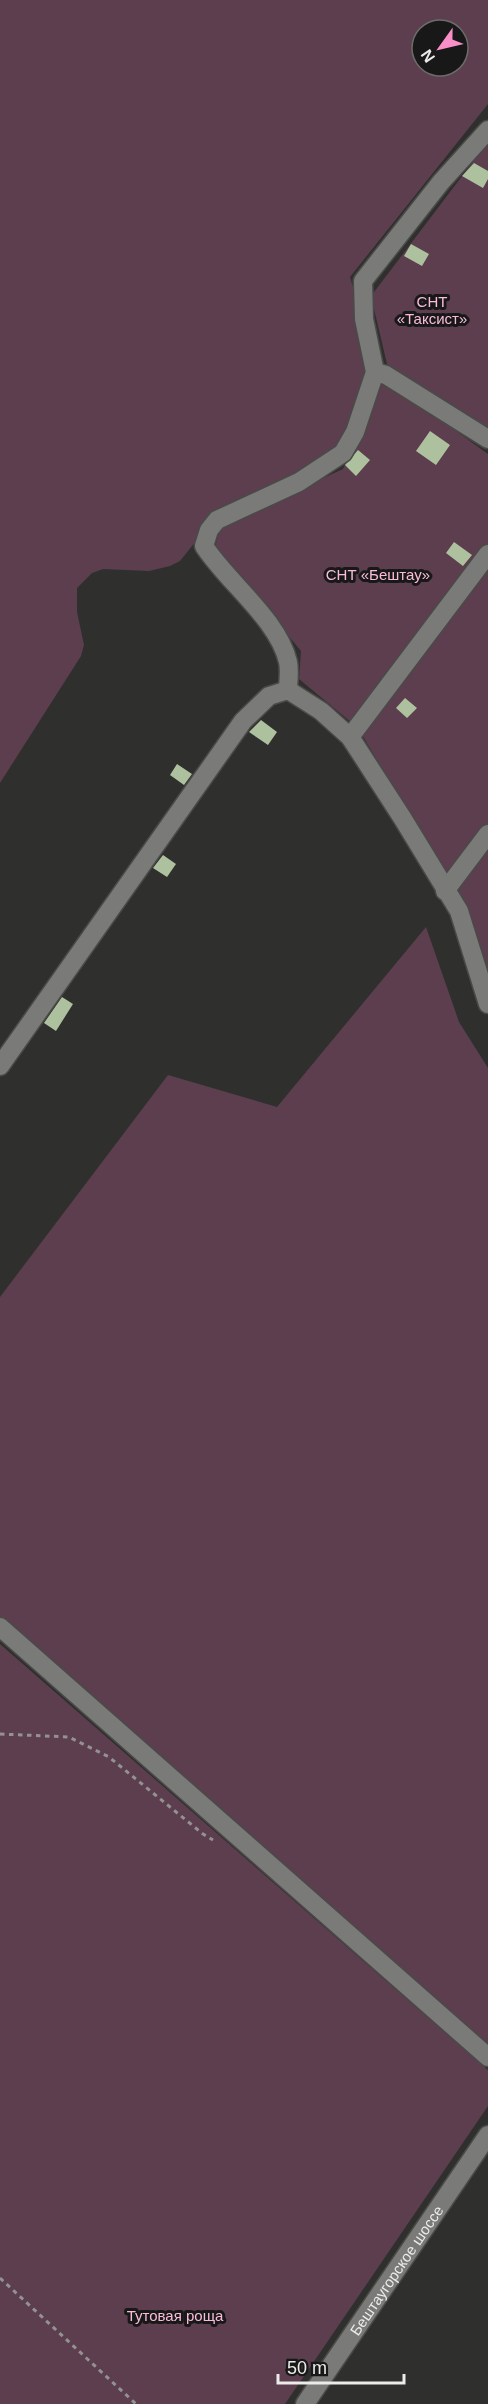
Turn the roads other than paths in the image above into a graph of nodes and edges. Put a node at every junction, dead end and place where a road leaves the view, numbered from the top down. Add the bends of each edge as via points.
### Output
1 (488, 130) edge
2 (375, 372) junction
3 (488, 439) edge
4 (488, 554) edge
5 (288, 690) junction
6 (350, 737) junction
7 (488, 834) edge
8 (445, 891) junction
9 (488, 1004) edge
10 (0, 1066) edge
11 (0, 1627) edge
12 (488, 2057) edge
13 (488, 2134) edge
14 (304, 2404) edge

1 - 2 street via 441,182 363,281 364,319
2 - 3 street via 386,375
2 - 5 street via 355,432 343,453 299,482 217,520 204,546 274,631 288,663
4 - 6 street
5 - 6 street via 321,711
5 - 10 street via 269,696 243,721
6 - 8 street
7 - 8 street
8 - 9 street via 459,911
11 - 12 street
13 - 14 street, Бештаугорское шоссе

